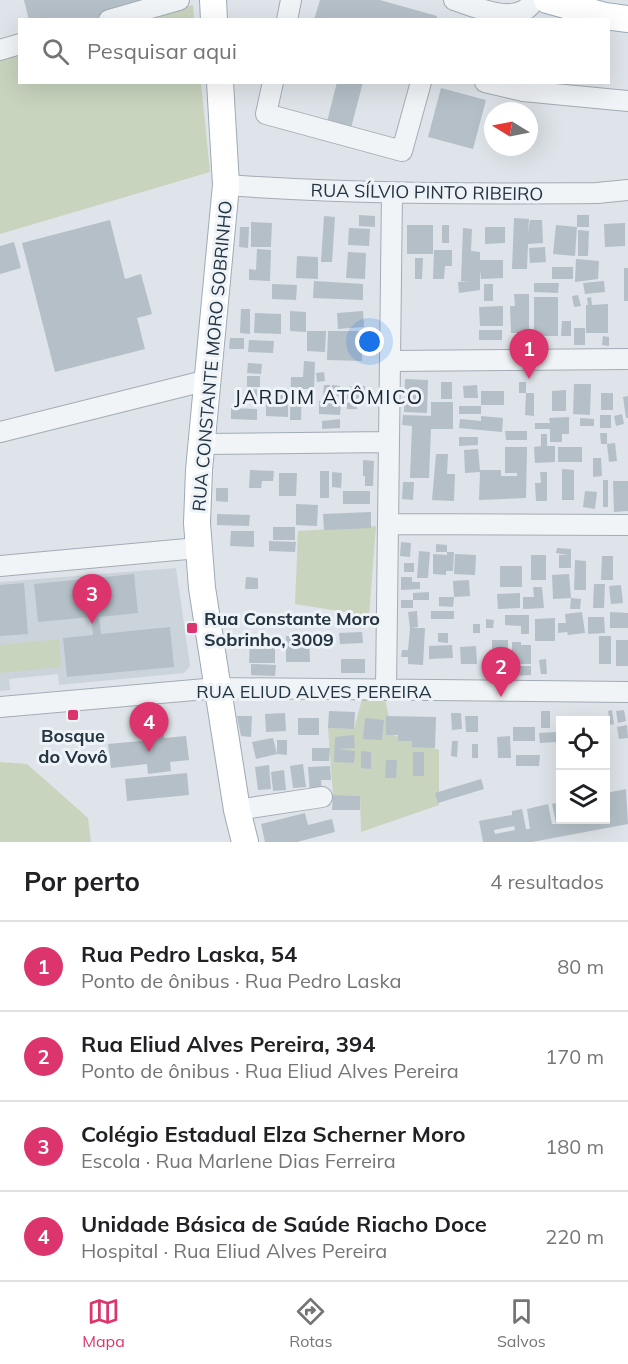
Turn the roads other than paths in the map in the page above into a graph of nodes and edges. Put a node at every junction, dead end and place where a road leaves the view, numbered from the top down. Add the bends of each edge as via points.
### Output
1 (179, 0) edge
2 (213, 0) edge
3 (291, 0) edge
4 (454, 0) edge
5 (534, 0) edge
6 (547, 0) edge
7 (116, 18) edge
8 (214, 18) edge
9 (287, 18) edge
10 (628, 19) edge
11 (18, 45) edge
12 (0, 50) edge
13 (220, 84) edge
14 (273, 84) edge
15 (420, 84) edge
16 (493, 84) edge
17 (628, 101) edge
18 (226, 185) junction
19 (628, 190) edge
20 (392, 193) junction
21 (628, 359) edge
22 (390, 361) junction
23 (208, 380) junction
24 (0, 432) edge
25 (389, 442) junction
26 (202, 444) junction
27 (388, 524) junction
28 (628, 525) edge
29 (198, 548) junction
30 (0, 566) edge
31 (217, 688) junction
32 (386, 690) junction
33 (628, 692) edge
34 (0, 707) edge
35 (322, 797) dead end
36 (237, 810) junction
37 (245, 842) edge

1 - 7 street
2 - 8 main road
3 - 9 street
4 - 5 street via 511,15 527,9
6 - 10 main road
11 - 12 street
13 - 18 main road, RUA CONSTANTE MORO SOBRINHO
14 - 15 street via 266,114 402,151
16 - 17 street via 523,92
18 - 20 street, RUA SÍLVIO PINTO RIBEIRO
18 - 23 main road, RUA CONSTANTE MORO SOBRINHO
19 - 20 street, RUA SÍLVIO PINTO RIBEIRO
20 - 22 street
21 - 22 street
22 - 25 street
23 - 24 street
23 - 26 main road, RUA CONSTANTE MORO SOBRINHO
25 - 26 street
25 - 27 street
26 - 29 main road, RUA CONSTANTE MORO SOBRINHO
27 - 28 street
27 - 32 street
29 - 30 street
29 - 31 main road, RUA CONSTANTE MORO SOBRINHO
31 - 32 street, RUA ELIUD ALVES PEREIRA
31 - 34 street, RUA ELIUD ALVES PEREIRA
31 - 36 main road, RUA CONSTANTE MORO SOBRINHO
32 - 33 street, RUA ELIUD ALVES PEREIRA
35 - 36 street
36 - 37 main road, RUA CONSTANTE MORO SOBRINHO

